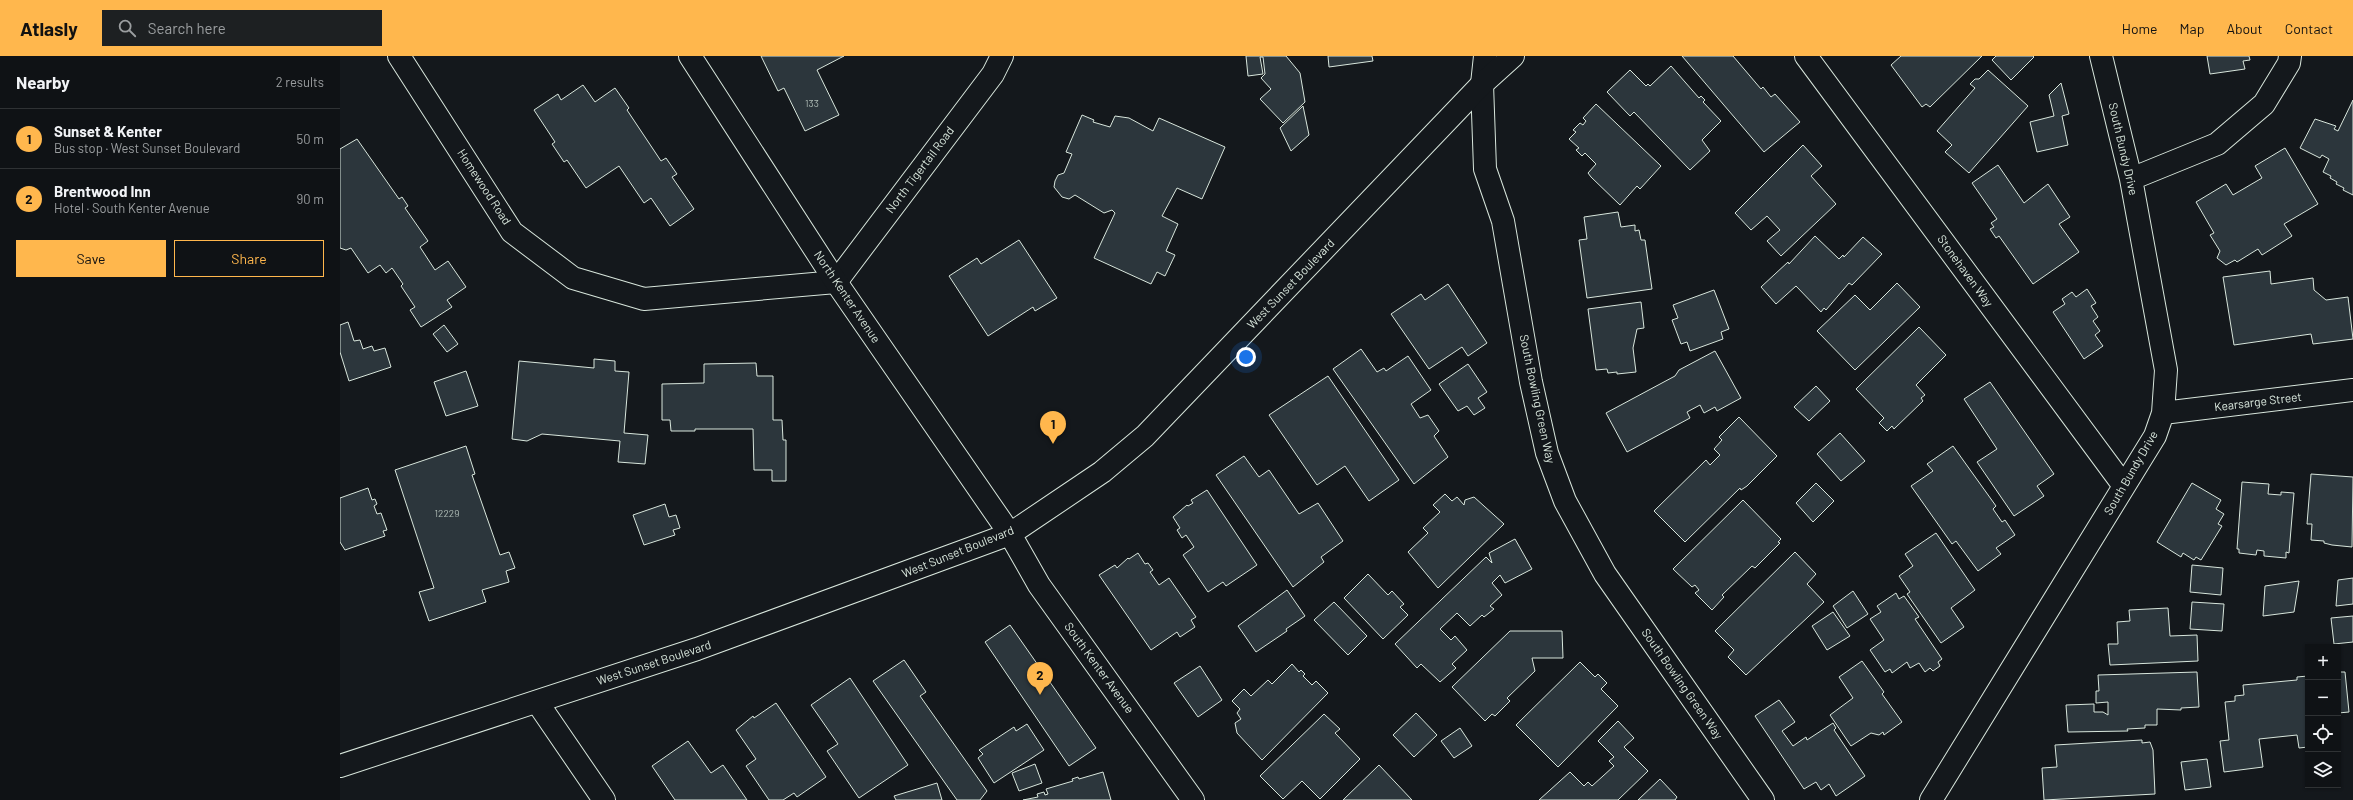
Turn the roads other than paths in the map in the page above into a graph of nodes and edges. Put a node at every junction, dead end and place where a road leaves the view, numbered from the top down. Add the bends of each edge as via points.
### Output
1 (399, 56) edge
2 (690, 56) edge
3 (1002, 56) edge
4 (1485, 56) edge
5 (1513, 56) edge
6 (1806, 56) edge
7 (2101, 56) edge
8 (2290, 56) edge
9 (1482, 84) junction
10 (2131, 178) junction
11 (836, 282) junction
12 (2353, 390) edge
13 (2163, 413) junction
14 (2124, 486) junction
15 (1010, 534) junction
16 (537, 702) junction
17 (340, 766) edge
18 (604, 800) edge
19 (1194, 800) edge
20 (1763, 800) edge
21 (1931, 800) edge

1 - 11 street, Homewood Road via 512,232 573,278 644,299
2 - 11 street, North Kenter Avenue
3 - 11 street, North Tigertail Road via 993,74
4 - 9 street, South Bowling Green Way
5 - 9 street, West Sunset Boulevard
6 - 14 street, Stonehaven Way
7 - 10 street, South Bundy Drive
8 - 10 street via 2289,63 2264,104 2217,144
9 - 15 street, West Sunset Boulevard via 1145,436 1102,472
9 - 20 street, South Bowling Green Way via 1486,178 1504,221 1531,382 1547,453 1565,501 1605,574
10 - 13 street, South Bundy Drive via 2166,370
11 - 15 street, North Kenter Avenue
12 - 13 street, Kearsarge Street
13 - 14 street, South Bundy Drive via 2155,436
14 - 21 street, South Bundy Drive
15 - 16 street, West Sunset Boulevard via 771,623
15 - 19 street, South Kenter Avenue via 1039,585
16 - 17 street, West Sunset Boulevard
16 - 18 street

